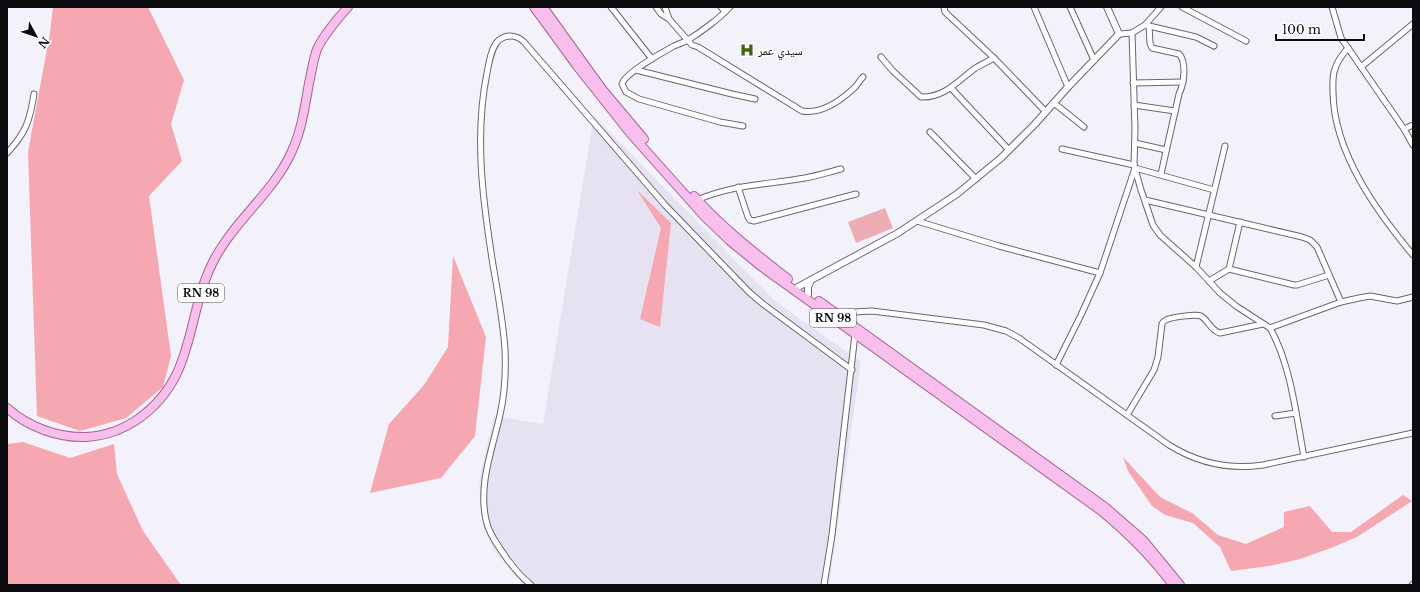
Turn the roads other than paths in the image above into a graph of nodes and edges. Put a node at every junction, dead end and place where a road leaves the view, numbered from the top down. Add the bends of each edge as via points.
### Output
1 (342, 7) edge
2 (348, 7) edge
3 (534, 7) edge
4 (543, 7) edge
5 (611, 7) edge
6 (656, 7) edge
7 (665, 7) edge
8 (721, 7) edge
9 (730, 7) edge
10 (944, 7) edge
11 (1034, 7) edge
12 (1070, 7) edge
13 (1107, 7) edge
14 (1161, 7) edge
15 (1182, 7) edge
16 (1332, 7) edge
17 (725, 12) junction
18 (669, 19) junction
19 (1413, 24) edge
20 (1147, 26) junction
21 (1129, 33) junction
22 (1119, 34) junction
23 (323, 40) junction
24 (687, 40) junction
25 (1246, 41) dead end
26 (1214, 46) dead end
27 (1348, 48) junction
28 (881, 57) dead end
29 (994, 58) junction
30 (652, 59) junction
31 (1094, 60) junction
32 (1361, 67) junction
33 (636, 70) junction
34 (863, 77) dead end
35 (1183, 82) junction
36 (1133, 83) junction
37 (1068, 87) junction
38 (951, 88) junction
39 (34, 94) dead end
40 (755, 99) dead end
41 (1054, 102) junction
42 (1134, 105) junction
43 (1175, 111) junction
44 (1046, 112) junction
45 (1413, 125) edge
46 (743, 126) dead end
47 (1084, 127) dead end
48 (1404, 129) junction
49 (930, 132) dead end
50 (1135, 143) junction
51 (1413, 145) edge
52 (1225, 146) dead end
53 (1062, 149) dead end
54 (1009, 150) junction
55 (1166, 150) junction
56 (7, 153) edge
57 (1135, 167) junction
58 (841, 169) dead end
59 (1160, 174) junction
60 (976, 179) junction
61 (738, 187) junction
62 (1214, 190) junction
63 (856, 194) dead end
64 (697, 200) junction
65 (1145, 200) junction
66 (1209, 215) junction
67 (917, 221) junction
68 (1240, 222) junction
69 (1413, 254) edge
70 (1196, 266) junction
71 (1229, 269) junction
72 (1100, 273) junction
73 (1329, 275) junction
74 (811, 280) junction
75 (1209, 281) junction
76 (798, 287) junction
77 (808, 294) junction
78 (1413, 297) edge
79 (1341, 302) junction
80 (836, 313) junction
81 (1263, 324) junction
82 (1270, 328) junction
83 (855, 334) junction
84 (1056, 365) junction
85 (852, 370) junction
86 (7, 408) edge
87 (1296, 413) junction
88 (1127, 415) junction
89 (1275, 416) dead end
90 (1413, 433) edge
91 (1304, 457) junction
92 (531, 585) edge
93 (824, 585) edge
94 (1173, 585) edge
95 (1180, 585) edge

1 - 23 main road, RN 98
2 - 23 main road, RN 98
3 - 83 main road, RN 98 via 602,99 705,217 751,258
4 - 64 main road, RN 98 via 618,110
5 - 30 street
6 - 18 street
7 - 18 street
8 - 17 street
9 - 17 street
10 - 29 street via 945,12
11 - 37 street
12 - 31 street
13 - 22 street
14 - 20 street
15 - 25 street
16 - 27 street via 1340,34
17 - 24 street
18 - 24 street
19 - 32 street
20 - 21 street
20 - 26 street via 1196,36
20 - 35 street via 1152,48 1181,55
21 - 22 street
21 - 36 street via 1132,40
22 - 31 street
23 - 86 main road, RN 98 via 314,58 302,123 292,153 274,182 232,231 214,260 204,282 181,364 162,398 126,427 90,437 68,436 45,430 21,419
24 - 30 street
24 - 34 street via 802,111 815,111 841,100
27 - 32 street
27 - 69 street via 1336,64 1333,77 1334,107 1346,151 1354,170 1375,204
28 - 38 street via 893,72 921,97 942,93
29 - 38 street via 975,68
29 - 44 street
30 - 33 street
31 - 37 street
32 - 48 street
33 - 40 street
33 - 46 street via 626,77 622,84 626,92 639,99
35 - 36 street
35 - 43 street
36 - 42 street
37 - 41 street
38 - 54 street
39 - 56 street via 27,126
41 - 44 street
41 - 47 street
42 - 43 street
42 - 50 street
43 - 55 street
44 - 54 street
45 - 48 street
48 - 51 street
49 - 60 street
50 - 55 street
50 - 57 street
52 - 62 street
53 - 57 street
54 - 60 street
55 - 59 street
57 - 59 street
57 - 65 street
57 - 72 street
58 - 61 street via 806,178
59 - 62 street
60 - 67 street
61 - 63 street via 748,217 754,221
61 - 64 street
62 - 66 street
64 - 76 main road, RN 98 via 735,238
65 - 66 street
65 - 70 street via 1156,229
66 - 68 street
66 - 70 street
67 - 72 street
67 - 74 street
68 - 71 street
68 - 73 street via 1310,240 1317,247
70 - 75 street
71 - 73 street via 1294,285
71 - 75 street
72 - 84 street
73 - 79 street
74 - 76 street
74 - 77 street
75 - 81 street via 1236,306
76 - 77 main road, RN 98
77 - 80 main road, RN 98
78 - 79 street via 1396,301 1365,296
79 - 82 street
80 - 84 street via 872,311 991,326 1012,334
80 - 95 main road, RN 98 via 1105,506 1143,540
81 - 82 street
81 - 88 street via 1220,333 1198,315 1165,320 1162,324 1154,370
82 - 87 street via 1286,369
83 - 85 street
83 - 94 main road, RN 98 via 1100,510 1146,552
84 - 88 street
85 - 92 street via 749,292 665,205 524,42 514,36 500,39 494,48 486,78 480,137 482,183 506,359 502,404 484,485 484,511 495,541 510,563
85 - 93 street
87 - 89 street
87 - 91 street
88 - 91 street via 1178,451 1208,463 1252,467
90 - 91 street

